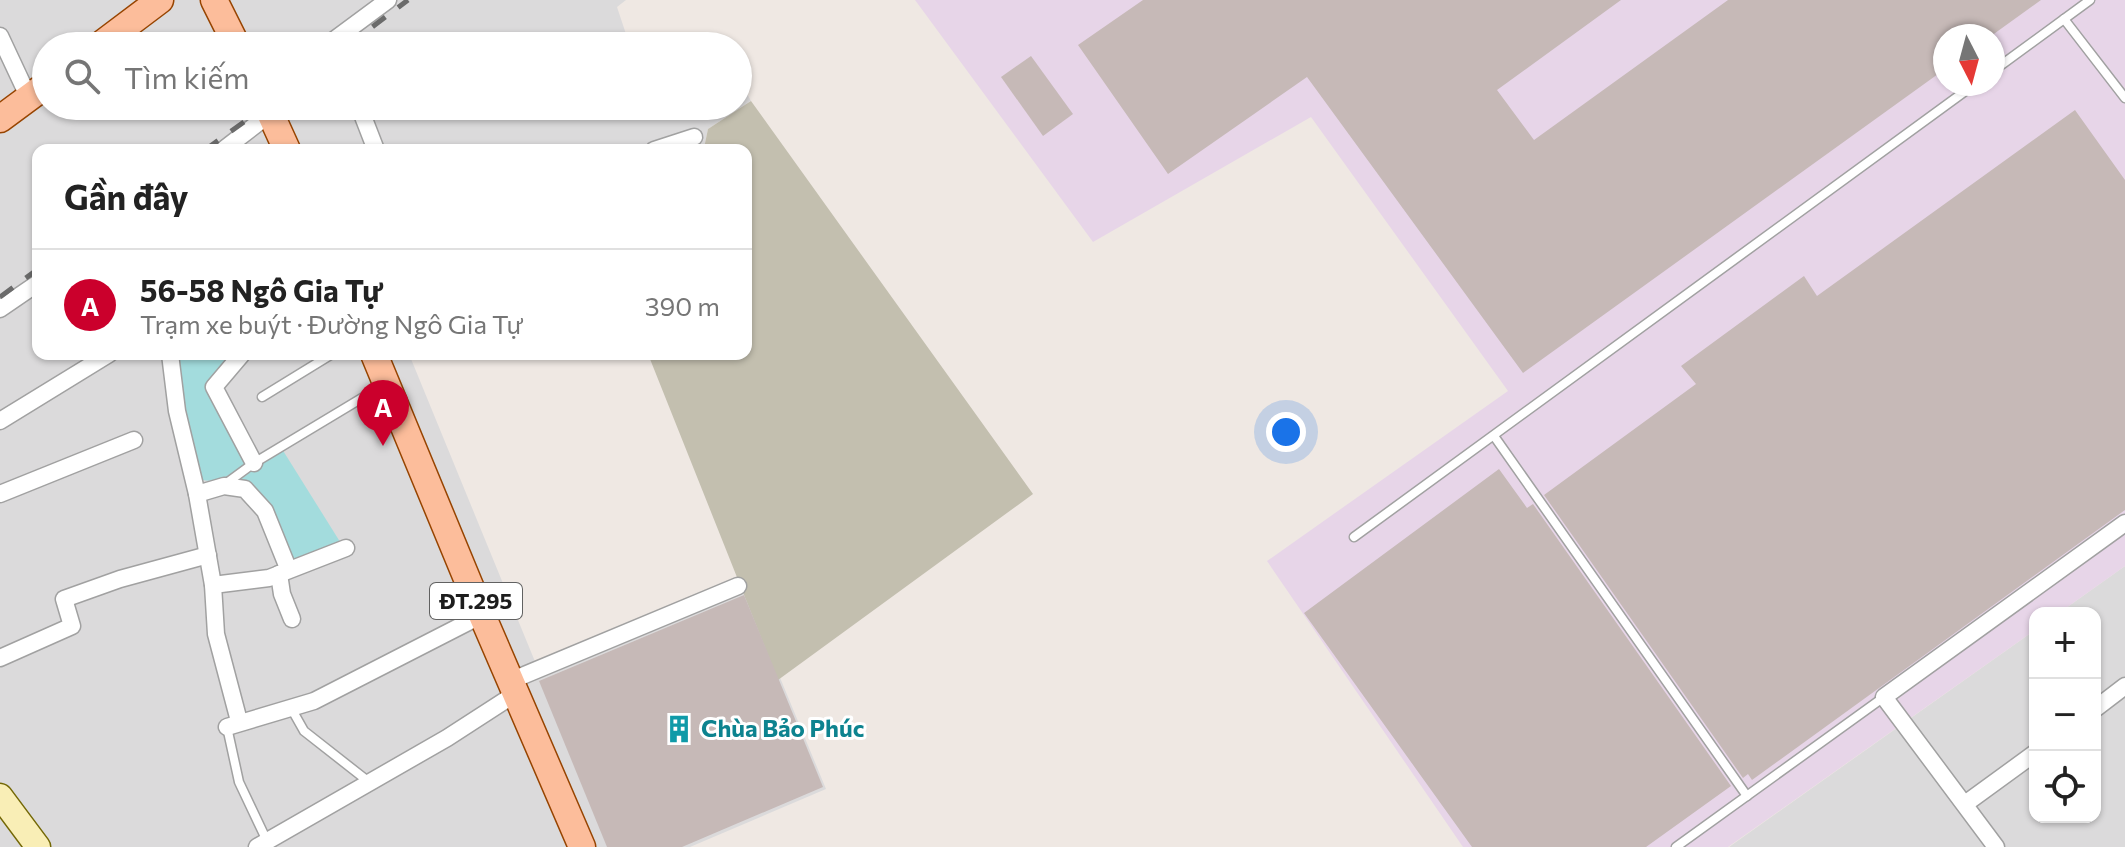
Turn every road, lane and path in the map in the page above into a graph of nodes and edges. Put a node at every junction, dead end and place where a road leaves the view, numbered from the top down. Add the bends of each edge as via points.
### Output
1 (160, 0) edge
2 (214, 0) edge
3 (388, 0) edge
4 (2090, 0) edge
5 (2064, 19) junction
6 (118, 32) edge
7 (230, 32) edge
8 (345, 32) edge
9 (0, 36) edge
10 (2005, 62) edge
11 (32, 83) edge
12 (32, 96) edge
13 (1959, 96) edge
14 (2125, 98) edge
15 (0, 119) edge
16 (258, 120) edge
17 (274, 120) edge
18 (364, 120) edge
19 (694, 137) dead end
20 (230, 144) edge
21 (284, 144) edge
22 (374, 144) edge
23 (672, 144) edge
24 (32, 287) edge
25 (0, 309) edge
26 (99, 360) edge
27 (171, 360) edge
28 (237, 360) edge
29 (322, 360) edge
30 (377, 360) edge
31 (387, 384) junction
32 (262, 397) dead end
33 (0, 421) edge
34 (1494, 436) junction
35 (134, 440) dead end
36 (254, 463) junction
37 (224, 486) junction
38 (0, 494) edge
39 (197, 494) junction
40 (2125, 523) edge
41 (1354, 537) dead end
42 (346, 548) dead end
43 (208, 555) junction
44 (283, 571) junction
45 (213, 585) junction
46 (738, 586) dead end
47 (482, 615) junction
48 (292, 619) dead end
49 (0, 658) edge
50 (2125, 686) edge
51 (513, 688) junction
52 (1884, 697) junction
53 (2101, 704) edge
54 (291, 708) junction
55 (233, 724) junction
56 (2029, 757) edge
57 (370, 782) junction
58 (1747, 796) junction
59 (1, 798) edge
60 (1965, 804) junction
61 (262, 844) edge
62 (579, 846) edge
63 (38, 847) edge
64 (1676, 847) edge
65 (1996, 847) edge

1 - 6 main road
2 - 7 main road
3 - 8 street
4 - 5 lane
5 - 10 lane
5 - 14 lane
9 - 11 street
12 - 15 main road
13 - 34 lane
16 - 20 street
17 - 21 main road
18 - 22 street
19 - 23 street
24 - 25 street
26 - 33 street
27 - 39 street
28 - 36 street via 214,387
29 - 32 lane
30 - 31 main road, ĐT.295
31 - 36 lane
31 - 47 main road, ĐT.295
34 - 41 lane
34 - 58 lane
35 - 38 street
36 - 37 lane
37 - 39 street
37 - 44 street via 245,489 265,511
39 - 43 street
40 - 52 street
42 - 44 street
43 - 45 street
43 - 49 street via 64,599 72,626
44 - 45 street
44 - 48 street via 282,594
45 - 55 street via 216,634
46 - 51 street
47 - 51 main road, ĐT.295
47 - 54 street
50 - 53 street
51 - 57 street via 447,738
51 - 62 main road, ĐT.295
52 - 58 lane
52 - 60 street
54 - 55 street
54 - 57 lane via 304,731
55 - 61 lane via 239,782
56 - 60 street
57 - 61 street
58 - 64 lane
59 - 63 street
60 - 65 street

